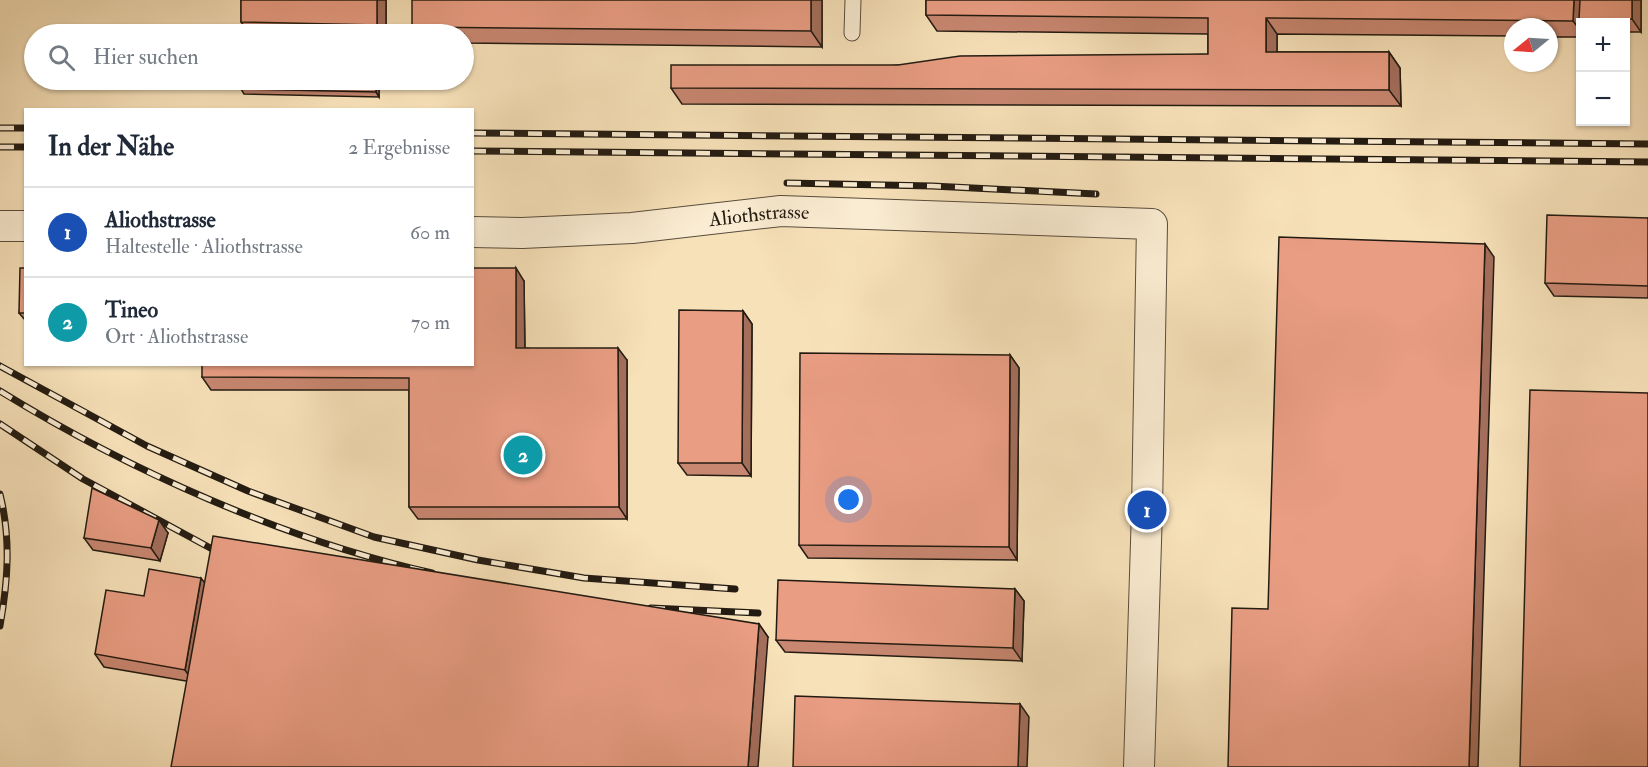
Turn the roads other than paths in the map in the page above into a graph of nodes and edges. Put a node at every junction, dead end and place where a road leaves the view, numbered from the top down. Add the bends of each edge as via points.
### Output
1 (853, 0) edge
2 (852, 33) dead end
3 (0, 226) edge
4 (24, 226) edge
5 (474, 232) edge
6 (1139, 767) edge

1 - 2 lane
3 - 4 street
5 - 6 street, Aliothstrasse via 632,228 781,211 1152,224

